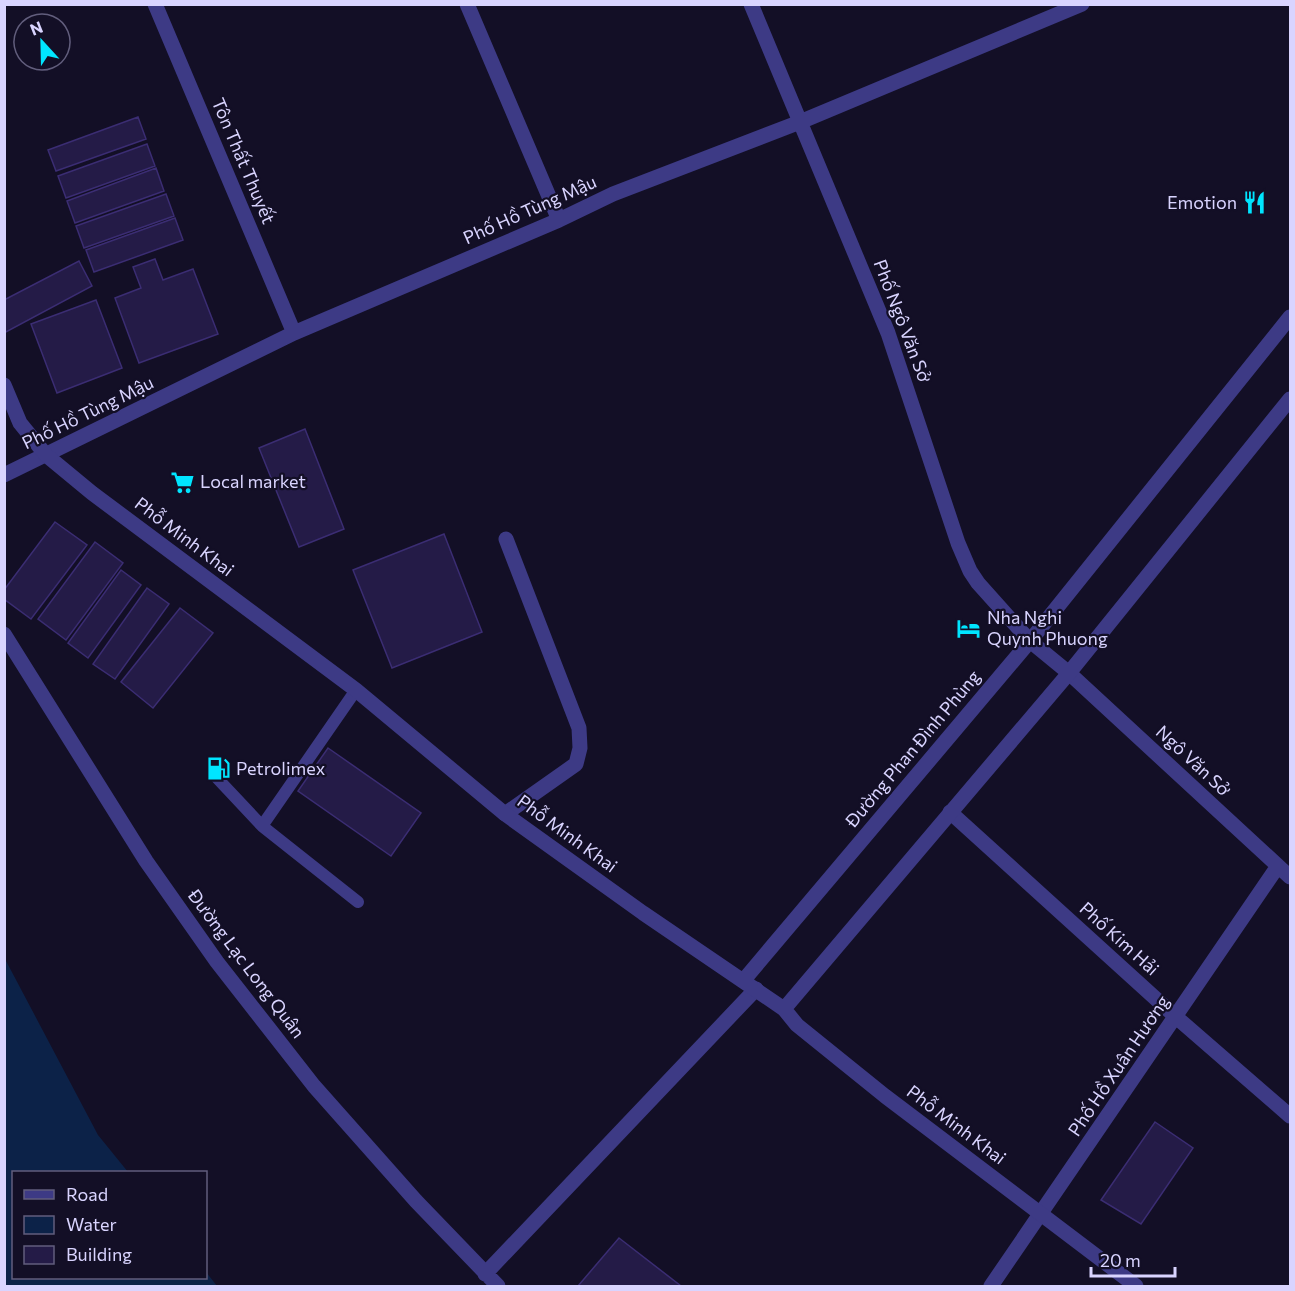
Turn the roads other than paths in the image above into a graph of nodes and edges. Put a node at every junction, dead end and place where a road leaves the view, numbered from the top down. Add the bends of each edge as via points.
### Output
1 (155, 4) edge
2 (467, 4) edge
3 (751, 4) edge
4 (1082, 4) edge
5 (800, 122) junction
6 (559, 220) junction
7 (1290, 317) edge
8 (294, 333) junction
9 (4, 386) edge
10 (1290, 399) edge
11 (45, 455) junction
12 (4, 475) edge
13 (506, 539) dead end
14 (4, 634) edge
15 (1030, 641) junction
16 (1068, 673) junction
17 (356, 690) junction
18 (217, 778) dead end
19 (950, 812) junction
20 (506, 814) junction
21 (262, 826) junction
22 (1278, 866) junction
23 (1290, 877) edge
24 (358, 902) dead end
25 (750, 985) junction
26 (784, 1009) junction
27 (1176, 1017) junction
28 (1290, 1116) edge
29 (1041, 1215) junction
30 (485, 1274) junction
31 (498, 1287) edge
32 (990, 1287) edge
33 (1136, 1287) edge

1 - 8 street, Tôn Thất Thuyết
2 - 6 street
3 - 5 street, Phố Ngô Văn Sở
4 - 5 street, Phố Hồ Tùng Mậu
5 - 6 street, Phố Hồ Tùng Mậu via 613,194
5 - 15 street, Phố Ngô Văn Sở via 888,333 970,571
6 - 8 street, Phố Hồ Tùng Mậu
7 - 15 street, Đường Phan Đình Phùng
8 - 11 street, Phố Hồ Tùng Mậu
9 - 11 street, Phỗ Minh Khai via 20,423
10 - 16 street
11 - 12 street, Phố Hồ Tùng Mậu
11 - 17 street, Phỗ Minh Khai
13 - 20 street via 579,728 580,748 576,764
14 - 30 street, Đường Lạc Long Quân via 146,861 217,962 314,1086
15 - 16 street, Phố Ngô Văn Sở
15 - 25 street, Đường Phan Đình Phùng
16 - 19 street
16 - 22 street, Ngô Văn Sở
17 - 20 street, Phỗ Minh Khai
17 - 21 lane
18 - 21 lane
19 - 26 street
19 - 27 street, Phố Kim Hải
20 - 25 street, Phỗ Minh Khai
21 - 24 lane
22 - 23 street, Ngô Văn Sở
22 - 27 street, Phố Hồ Xuân Hương
25 - 26 street, Phỗ Minh Khai
25 - 30 street, Đường Phan Đình Phùng
26 - 29 street, Phỗ Minh Khai via 797,1025 885,1096
27 - 28 street, Phố Kim Hải
27 - 29 street, Phố Hồ Xuân Hương
29 - 32 street, Phố Hồ Xuân Hương
29 - 33 street, Phỗ Minh Khai
30 - 31 street, Đường Lạc Long Quân

